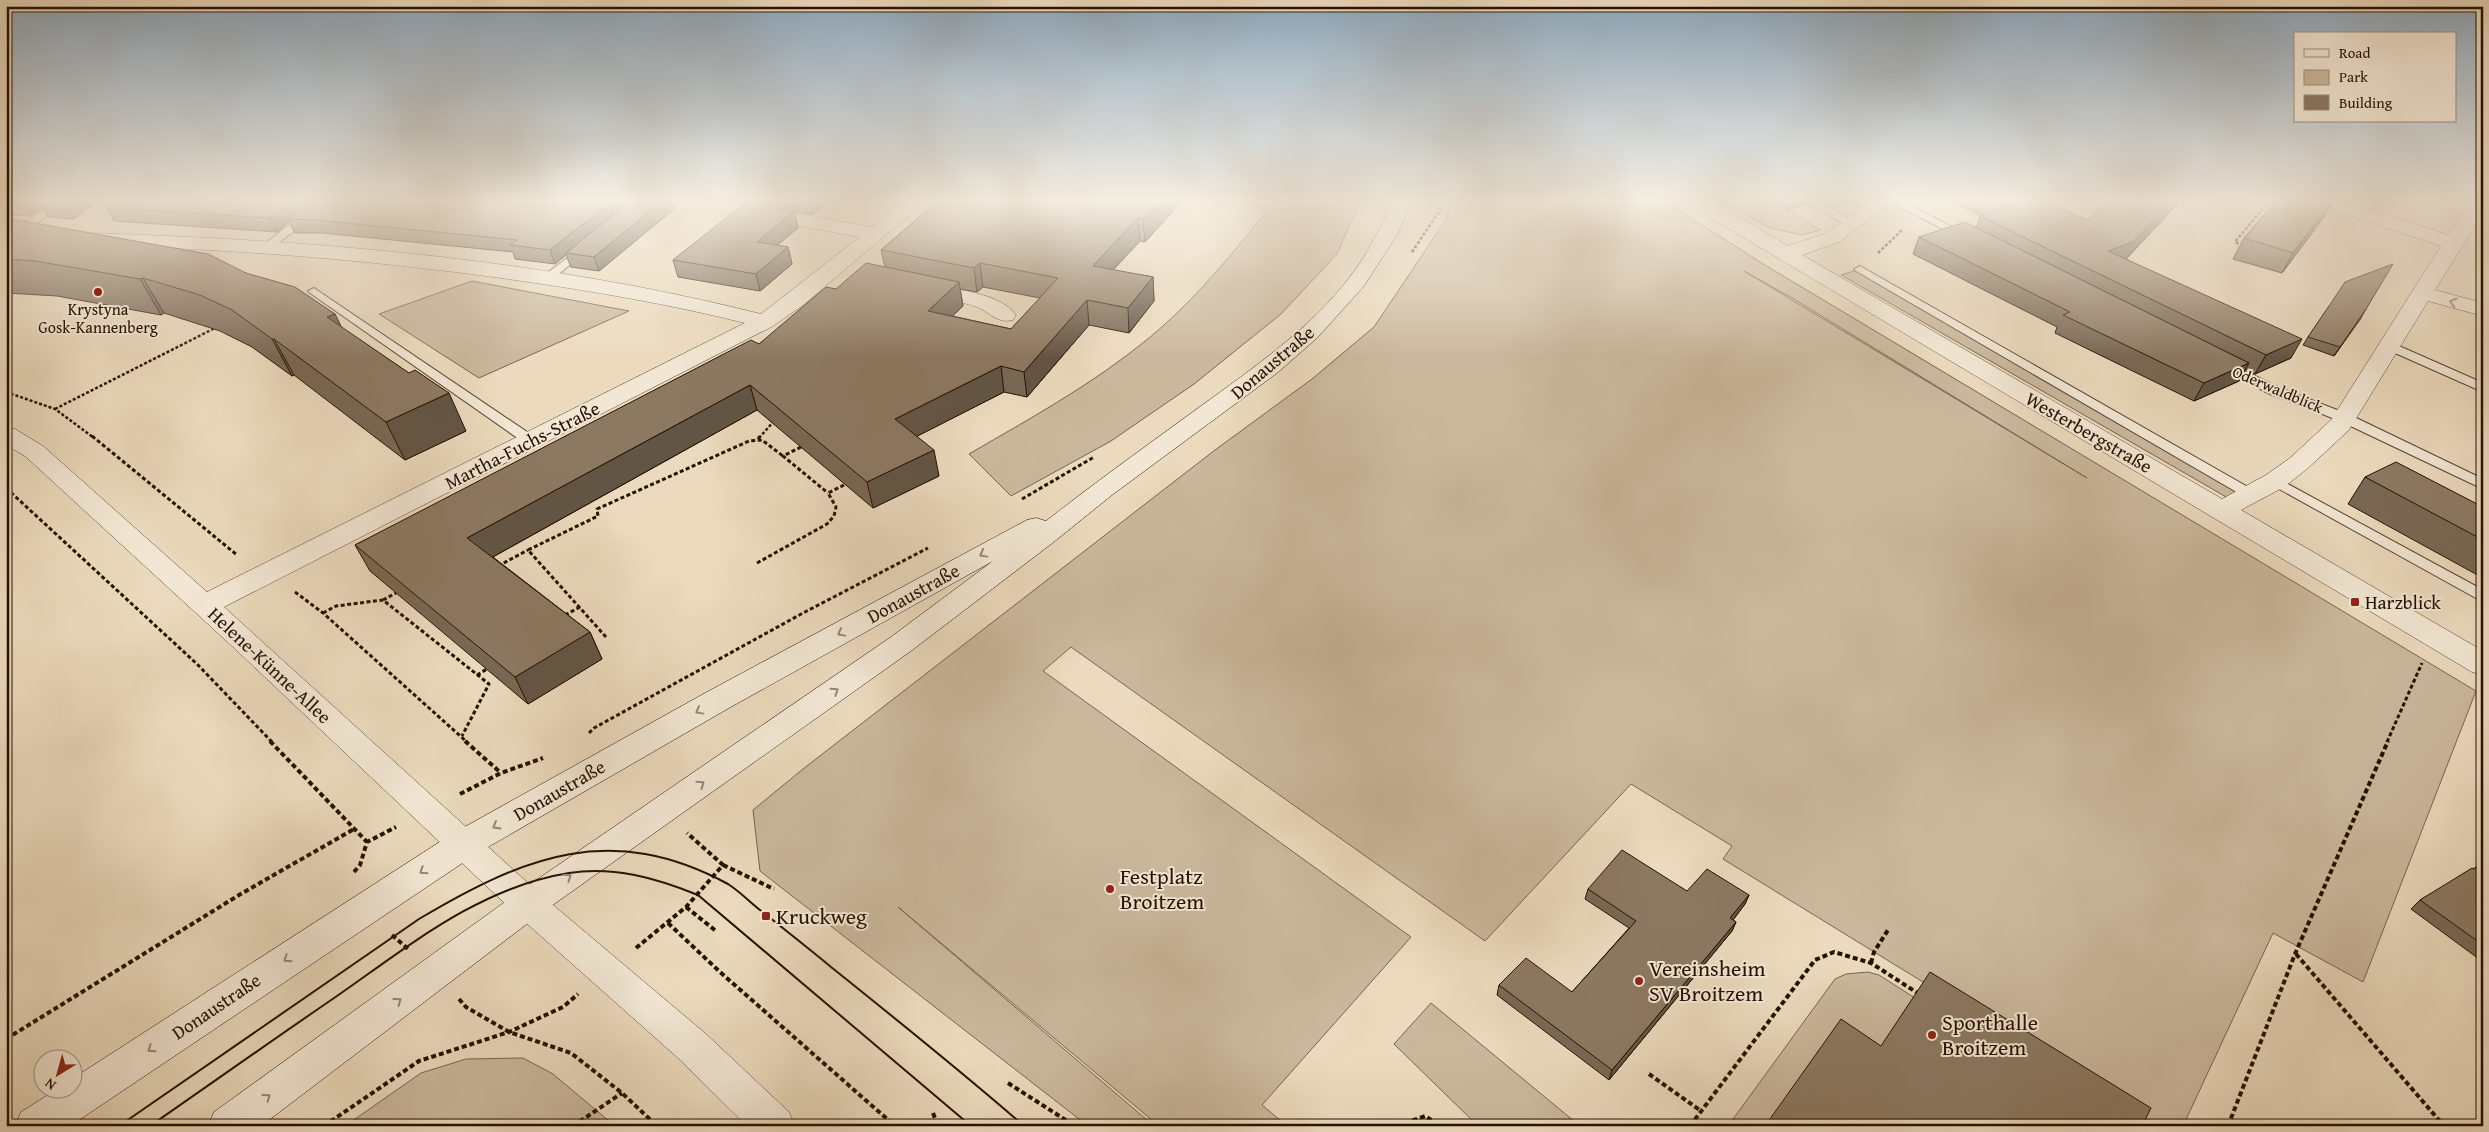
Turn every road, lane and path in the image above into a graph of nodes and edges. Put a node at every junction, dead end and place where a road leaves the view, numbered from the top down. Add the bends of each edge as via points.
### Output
1 (318, 252) edge
2 (580, 252) edge
3 (854, 252) edge
4 (1376, 252) edge
5 (1783, 252) edge
6 (1793, 252) edge
7 (2449, 252) edge
8 (1787, 254) junction
9 (1860, 269) dead end
10 (831, 271) junction
11 (860, 277) edge
12 (547, 278) junction
13 (907, 287) edge
14 (314, 291) dead end
15 (2423, 293) junction
16 (2483, 310) edge
17 (1005, 315) dead end
18 (765, 321) junction
19 (221, 325) edge
20 (2390, 346) junction
21 (2211, 359) edge
22 (2483, 388) edge
23 (55, 409) dead end
24 (781, 418) edge
25 (2345, 418) junction
26 (6, 434) edge
27 (757, 439) junction
28 (531, 441) junction
29 (801, 447) edge
30 (1099, 454) dead end
31 (783, 456) junction
32 (2275, 481) junction
33 (844, 485) edge
34 (2483, 485) edge
35 (6, 488) edge
36 (1103, 489) junction
37 (828, 493) junction
38 (2250, 494) junction
39 (1016, 502) dead end
40 (2221, 510) junction
41 (931, 546) dead end
42 (528, 550) junction
43 (757, 563) dead end
44 (496, 566) edge
45 (396, 593) edge
46 (2483, 597) edge
47 (383, 600) junction
48 (205, 605) junction
49 (580, 607) junction
50 (324, 613) dead end
51 (560, 618) edge
52 (606, 637) dead end
53 (2450, 646) junction
54 (2483, 665) edge
55 (487, 669) edge
56 (477, 675) junction
57 (588, 734) dead end
58 (462, 736) dead end
59 (548, 757) dead end
60 (501, 773) dead end
61 (354, 829) junction
62 (367, 842) dead end
63 (464, 844) junction
64 (722, 866) dead end
65 (774, 889) dead end
66 (528, 904) junction
67 (686, 907) dead end
68 (668, 923) dead end
69 (1888, 930) dead end
70 (716, 931) dead end
71 (2296, 954) junction
72 (1870, 963) junction
73 (1921, 994) edge
74 (6, 1039) edge
75 (1649, 1074) dead end
76 (1008, 1083) dead end
77 (622, 1093) junction
78 (1701, 1110) junction
79 (933, 1112) dead end
80 (35, 1126) edge
81 (228, 1126) edge
82 (324, 1126) edge
83 (573, 1126) edge
84 (657, 1126) edge
85 (775, 1126) edge
86 (895, 1126) edge
87 (938, 1126) edge
88 (1075, 1126) edge
89 (1407, 1126) edge
90 (1440, 1126) edge
91 (1690, 1126) edge
92 (2228, 1126) edge
93 (2444, 1126) edge

1 - 12 street
2 - 12 lane
3 - 10 street, Martha-Fuchs-Straße
4 - 36 street, Donaustraße via 1357,282 1309,333 1250,383
5 - 8 street, Westerbergstraße
6 - 8 street
7 - 15 street
8 - 40 street, Westerbergstraße
9 - 38 lane
10 - 11 street
10 - 18 street, Martha-Fuchs-Straße
12 - 18 street via 686,302
13 - 17 street via 984,302
14 - 28 lane
16 -> 15 street
15 - 20 street
18 - 28 street, Martha-Fuchs-Straße
19 - 23 path
20 - 22 lane
20 - 25 street
21 - 25 lane, Oderwaldblick via 2273,390
24 - 27 path
25 - 32 street via 2323,442
25 - 34 lane
26 - 48 street, Helene-Künne-Allee via 34,452
27 - 31 path
27 - 42 path via 597,509 598,516
28 - 48 street, Martha-Fuchs-Straße
29 - 31 path
30 - 39 path
31 - 37 path
32 - 38 street
32 - 46 lane
33 - 37 path
35 - 61 path via 197,664
36 -> 63 street, Donaustraße via 718,700
66 -> 36 street, Donaustraße via 894,649
37 - 43 path via 836,506 834,516 827,524
38 - 40 street
40 - 53 street, Westerbergstraße
41 - 57 path via 785,622
42 - 44 path
42 - 49 path
45 - 47 path
47 - 50 path via 336,606
47 - 56 path
48 - 63 street, Helene-Künne-Allee
49 - 51 path
49 - 52 path
53 - 54 street, Westerbergstraße
53 - 71 path via 2420,664
55 - 56 path
56 - 58 path via 489,684
59 - 60 path
61 - 62 path
61 - 74 path via 239,895
63 - 66 street, Helene-Künne-Allee
63 -> 80 street, Donaustraße
64 - 65 path
81 -> 66 street, Donaustraße
66 - 85 street via 692,1046
67 - 70 path
68 - 86 path
69 - 72 path
71 - 92 path
71 - 93 path
72 - 73 path
72 - 78 path via 1834,952 1815,960
75 - 78 path
76 - 88 path
77 - 82 path via 572,1053 509,1032 418,1060
77 - 83 path
77 - 84 path
78 - 91 path
79 - 87 path
89 - 90 path via 1424,1116

